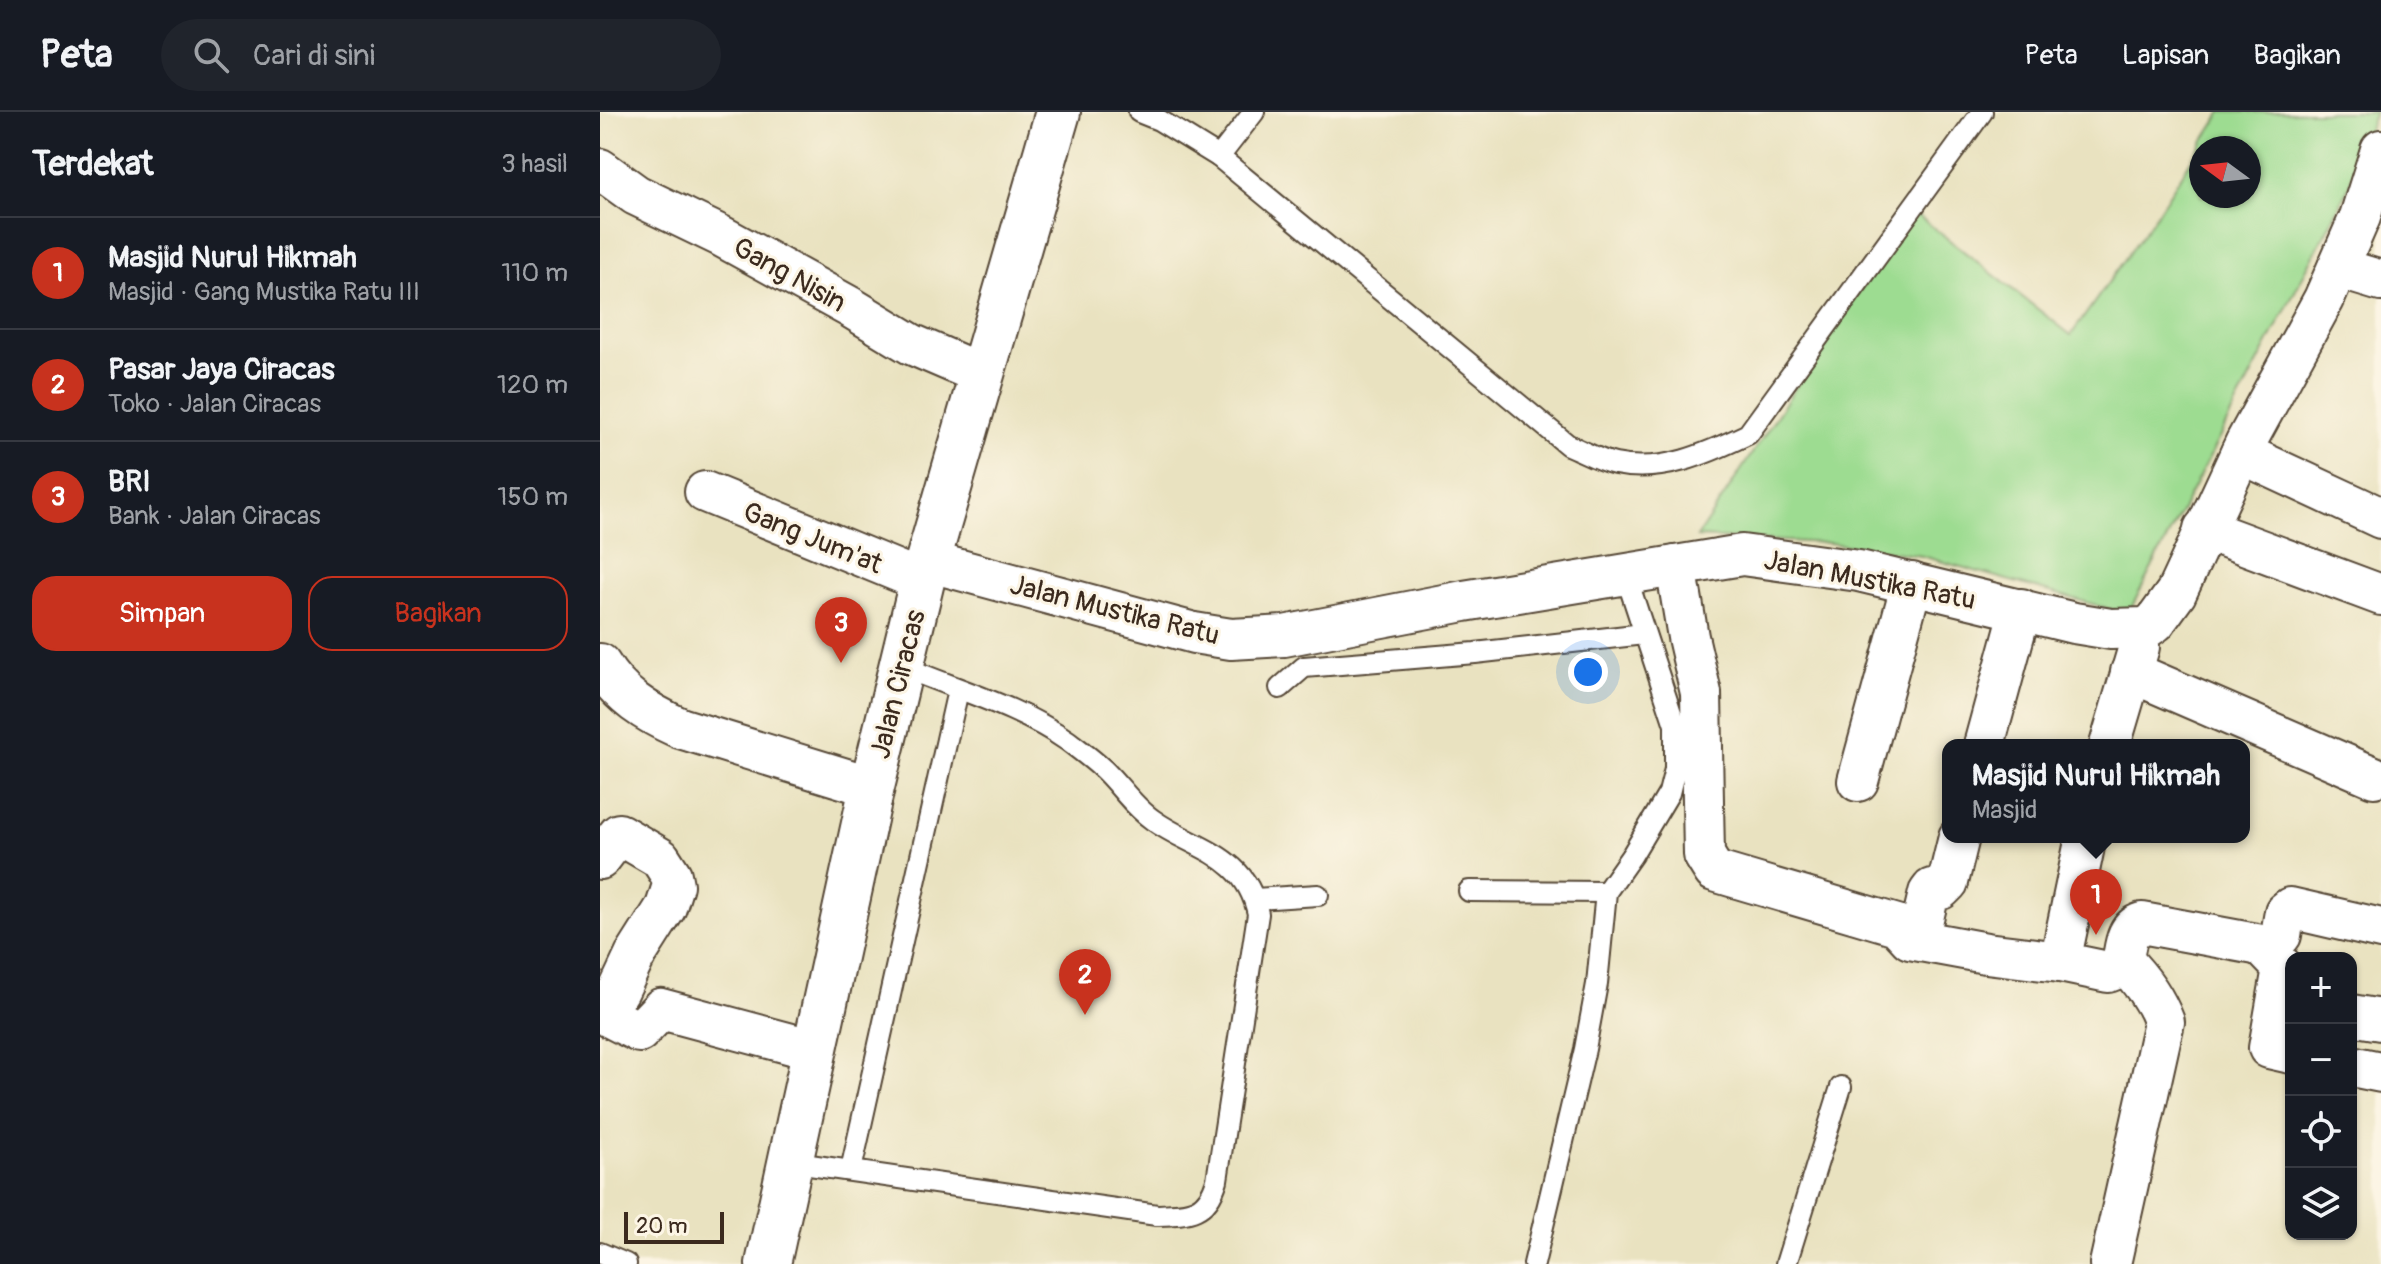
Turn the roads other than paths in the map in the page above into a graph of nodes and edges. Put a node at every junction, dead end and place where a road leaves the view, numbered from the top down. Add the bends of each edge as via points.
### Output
1 (1058, 112) edge
2 (1139, 112) edge
3 (1254, 112) edge
4 (1982, 112) edge
5 (2381, 150) edge
6 (1219, 157) junction
7 (600, 169) edge
8 (2338, 268) junction
9 (2381, 281) edge
10 (983, 375) junction
11 (2241, 453) junction
12 (705, 492) dead end
13 (2381, 518) edge
14 (2204, 529) junction
15 (1676, 566) junction
16 (924, 571) junction
17 (1626, 576) junction
18 (1912, 583) junction
19 (2381, 595) edge
20 (2021, 609) junction
21 (2146, 628) junction
22 (1644, 634) junction
23 (600, 664) edge
24 (901, 666) junction
25 (2131, 672) junction
26 (1280, 688) dead end
27 (958, 690) junction
28 (1986, 739) edge
29 (2112, 739) edge
30 (2374, 777) dead end
31 (1858, 781) dead end
32 (872, 787) junction
33 (1958, 843) edge
34 (2085, 843) edge
35 (600, 859) edge
36 (1469, 891) dead end
37 (1606, 892) junction
38 (1318, 895) dead end
39 (1255, 899) junction
40 (2381, 929) edge
41 (1918, 940) junction
42 (2261, 945) junction
43 (2123, 961) junction
44 (2060, 962) junction
45 (2284, 1003) edge
46 (602, 1013) edge
47 (2357, 1016) edge
48 (2381, 1020) edge
49 (814, 1050) junction
50 (2285, 1052) edge
51 (2357, 1067) edge
52 (2381, 1072) edge
53 (1841, 1087) dead end
54 (789, 1162) junction
55 (851, 1170) junction
56 (600, 1253) edge
57 (626, 1264) edge
58 (768, 1264) edge
59 (1534, 1264) edge
60 (1786, 1264) edge
61 (2110, 1264) edge

1 - 10 street, Jalan Ciracas
2 - 6 lane
3 - 6 lane
4 - 6 lane via 1748,434 1703,455 1660,466 1615,464 1568,445
5 - 8 street
7 - 10 street, Gang Nisin via 636,195 721,236 911,344
8 - 9 street
8 - 11 street
10 - 16 street, Jalan Ciracas
11 - 13 street
11 - 14 street
12 - 16 street, Gang Jum'at
14 - 19 street
14 - 21 street via 2176,593
15 - 17 street, Jalan Mustika Ratu
15 - 18 street, Jalan Mustika Ratu via 1742,555 1828,565
15 - 41 street via 1701,693 1703,841 1710,868 1897,925 1908,938
16 - 17 street, Jalan Mustika Ratu via 1231,639 1284,636
16 - 24 street, Jalan Ciracas
17 - 22 lane
18 - 20 street, Jalan Mustika Ratu
18 - 31 street
20 - 21 street, Jalan Mustika Ratu via 2099,627
20 - 28 street
21 - 25 street
22 - 26 lane via 1304,667
22 - 37 lane via 1675,725 1675,769 1669,793
23 - 32 street via 636,705 680,728
24 - 27 lane
24 - 32 street, Jalan Ciracas
25 - 29 street
25 - 30 street
27 - 39 lane via 1040,722 1069,742 1105,771 1144,814 1235,868
27 - 55 lane
32 - 49 street, Jalan Ciracas
33 - 41 street via 1948,882 1929,893
34 - 44 street
35 - 46 street via 619,834 660,858 673,885 666,907
36 - 37 lane
37 - 59 lane via 1585,1049
38 - 39 lane
39 - 55 lane via 1258,914 1217,1180 1212,1198 1200,1208 1157,1215
40 - 42 street via 2290,908 2278,940
41 - 44 street
42 - 43 street via 2142,923 2131,929
42 - 45 street via 2283,968
43 - 44 street via 2118,970 2108,972
43 - 61 street via 2149,992 2164,1022
45 - 50 street via 2269,1048
46 - 49 street via 639,1032 661,1009
47 - 48 street
49 - 54 street, Jalan Ciracas
51 - 52 street
53 - 60 lane
54 - 55 lane
54 - 58 street, Jalan Ciracas
56 - 57 lane

